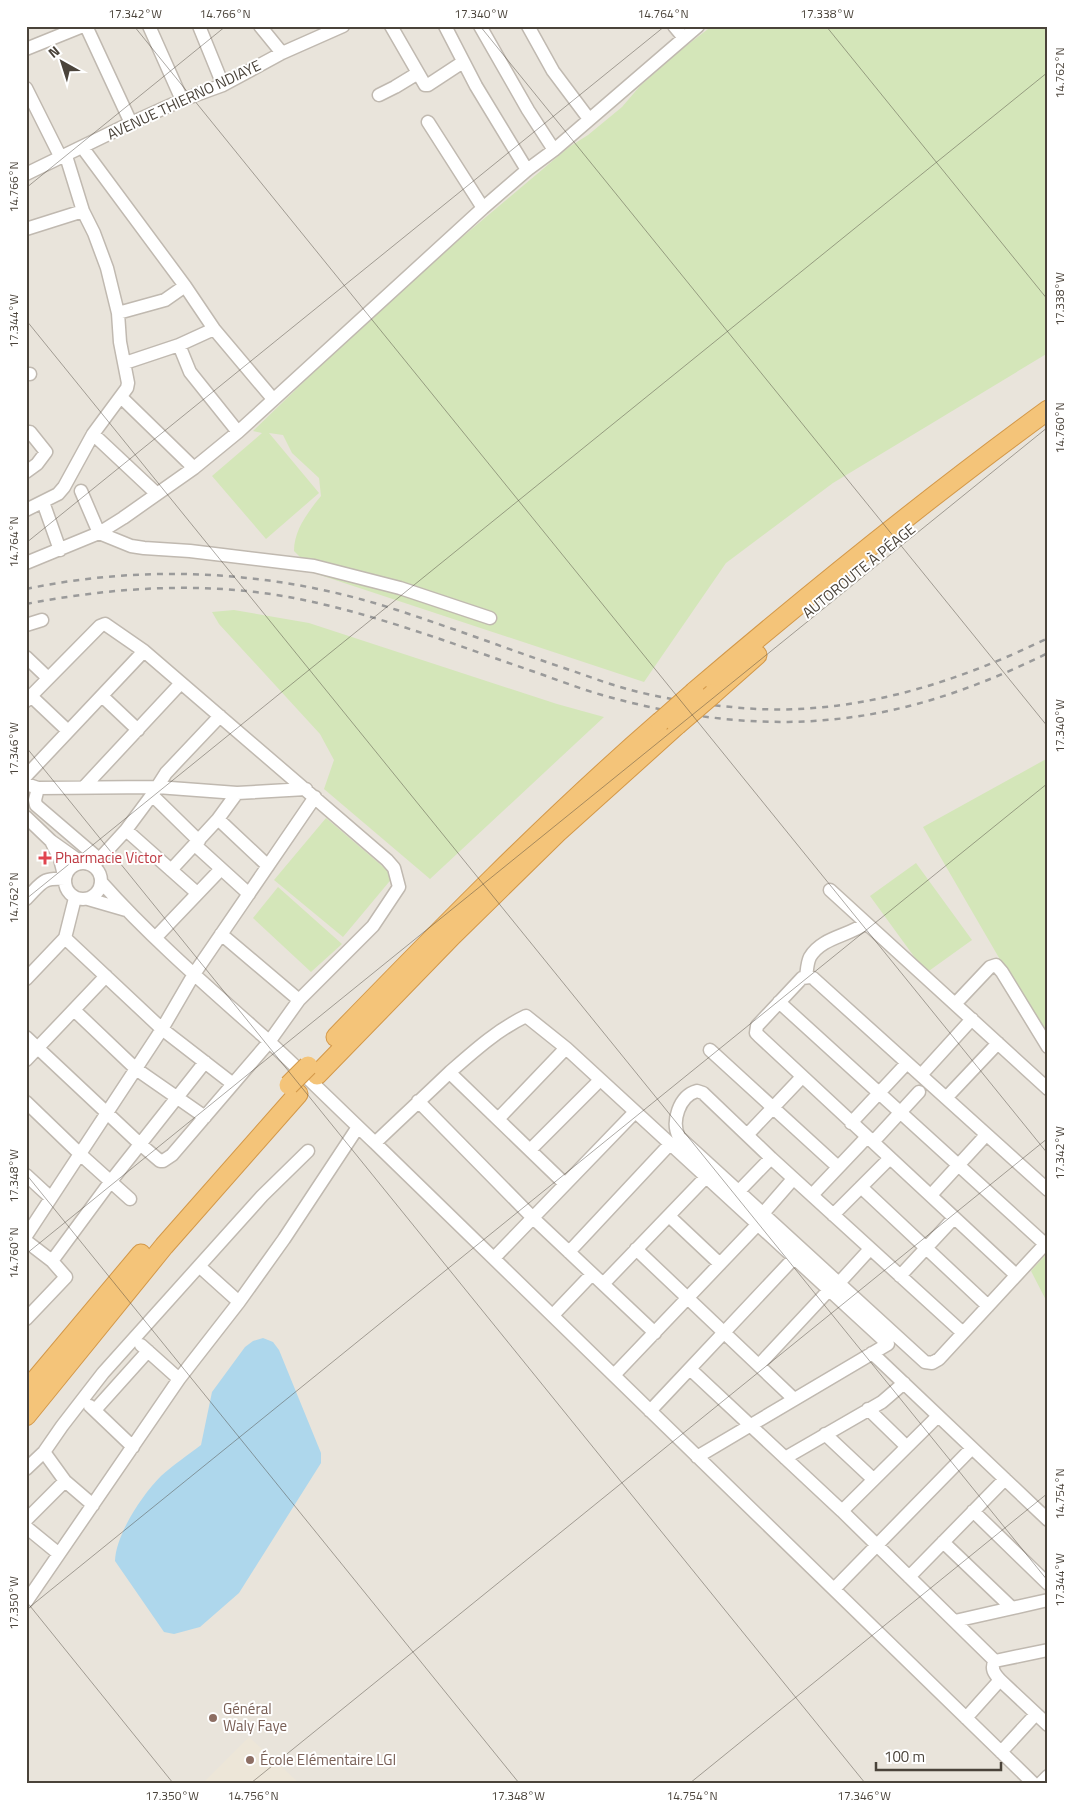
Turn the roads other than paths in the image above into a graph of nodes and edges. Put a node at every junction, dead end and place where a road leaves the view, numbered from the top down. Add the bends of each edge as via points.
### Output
1 (84, 26) edge
2 (149, 26) edge
3 (199, 26) edge
4 (260, 26) edge
5 (343, 26) edge
6 (391, 26) edge
7 (445, 26) edge
8 (480, 26) edge
9 (528, 26) edge
10 (674, 26) edge
11 (698, 26) edge
12 (319, 31) edge
13 (684, 38) junction
14 (26, 49) edge
15 (282, 53) junction
16 (463, 62) junction
17 (418, 73) junction
18 (223, 84) junction
19 (26, 88) edge
20 (378, 95) dead end
21 (182, 100) junction
22 (589, 119) junction
23 (428, 122) dead end
24 (131, 123) junction
25 (82, 147) junction
26 (554, 150) junction
27 (64, 157) junction
28 (527, 170) junction
29 (26, 174) edge
30 (483, 208) junction
31 (83, 211) junction
32 (26, 229) edge
33 (185, 286) junction
34 (118, 313) junction
35 (214, 329) junction
36 (179, 345) junction
37 (125, 363) junction
38 (121, 397) junction
39 (273, 399) junction
40 (1048, 410) edge
41 (1048, 425) edge
42 (26, 432) edge
43 (238, 432) junction
44 (93, 434) junction
45 (194, 468) junction
46 (26, 472) edge
47 (81, 491) dead end
48 (157, 494) junction
49 (43, 502) junction
50 (26, 510) edge
51 (99, 533) junction
52 (60, 550) junction
53 (26, 563) edge
54 (490, 618) dead end
55 (42, 620) dead end
56 (26, 625) edge
57 (144, 651) junction
58 (26, 657) edge
59 (48, 678) junction
60 (181, 683) junction
61 (102, 696) junction
62 (29, 699) edge
63 (220, 716) junction
64 (668, 724) junction
65 (138, 730) junction
66 (68, 731) junction
67 (26, 776) edge
68 (32, 786) edge
69 (84, 787) junction
70 (155, 791) junction
71 (237, 793) junction
72 (310, 793) junction
73 (26, 817) edge
74 (218, 819) junction
75 (126, 830) junction
76 (51, 841) junction
77 (197, 843) junction
78 (91, 863) junction
79 (268, 866) junction
80 (221, 869) junction
81 (171, 870) junction
82 (65, 879) junction
83 (102, 884) junction
84 (830, 890) dead end
85 (197, 894) junction
86 (249, 894) junction
87 (75, 898) junction
88 (26, 899) edge
89 (88, 899) junction
90 (126, 910) junction
91 (866, 923) junction
92 (221, 934) junction
93 (156, 937) junction
94 (65, 938) junction
95 (28, 974) edge
96 (194, 974) junction
97 (106, 976) junction
98 (806, 977) junction
99 (299, 1000) junction
100 (779, 1002) junction
101 (956, 1004) junction
102 (74, 1010) junction
103 (972, 1019) junction
104 (162, 1029) junction
105 (26, 1037) edge
106 (269, 1042) junction
107 (998, 1043) junction
108 (1048, 1047) edge
109 (38, 1048) junction
110 (566, 1048) junction
111 (710, 1050) dead end
112 (26, 1060) edge
113 (205, 1062) junction
114 (907, 1063) junction
115 (136, 1069) junction
116 (450, 1073) junction
117 (921, 1075) junction
118 (802, 1077) junction
119 (600, 1080) junction
120 (233, 1084) junction
121 (1048, 1089) edge
122 (293, 1090) junction
123 (879, 1092) junction
124 (920, 1092) dead end
125 (177, 1098) junction
126 (946, 1098) junction
127 (418, 1101) junction
128 (26, 1102) edge
129 (774, 1108) junction
130 (635, 1112) junction
131 (901, 1112) junction
132 (107, 1113) junction
133 (205, 1117) junction
134 (498, 1119) junction
135 (852, 1123) junction
136 (358, 1127) junction
137 (747, 1135) junction
138 (986, 1135) junction
139 (870, 1140) junction
140 (375, 1143) junction
141 (140, 1144) junction
142 (670, 1144) junction
143 (530, 1150) junction
144 (308, 1151) dead end
145 (80, 1154) junction
146 (771, 1158) junction
147 (890, 1158) junction
148 (959, 1165) junction
149 (838, 1167) junction
150 (706, 1177) junction
151 (793, 1178) junction
152 (111, 1181) junction
153 (29, 1182) edge
154 (565, 1184) junction
155 (861, 1186) junction
156 (1048, 1190) edge
157 (739, 1191) junction
158 (812, 1195) junction
159 (930, 1195) junction
160 (51, 1198) junction
161 (130, 1199) dead end
162 (833, 1215) junction
163 (669, 1216) junction
164 (533, 1218) junction
165 (954, 1218) junction
166 (759, 1220) junction
167 (26, 1236) edge
168 (26, 1240) edge
169 (1046, 1243) edge
170 (927, 1248) junction
171 (636, 1249) junction
172 (870, 1249) junction
173 (569, 1252) junction
174 (494, 1258) junction
175 (794, 1258) junction
176 (52, 1261) junction
177 (720, 1264) junction
178 (199, 1266) junction
179 (592, 1274) junction
180 (1016, 1275) junction
181 (900, 1276) junction
182 (602, 1284) junction
183 (834, 1286) junction
184 (688, 1298) junction
185 (239, 1302) junction
186 (988, 1306) junction
187 (553, 1315) junction
188 (26, 1319) edge
189 (654, 1333) junction
190 (724, 1333) junction
191 (963, 1333) junction
192 (134, 1338) junction
193 (148, 1351) junction
194 (872, 1353) junction
195 (759, 1365) junction
196 (690, 1369) junction
197 (614, 1375) junction
198 (180, 1379) junction
199 (904, 1383) junction
200 (26, 1391) edge
201 (82, 1399) junction
202 (794, 1399) junction
203 (94, 1410) junction
204 (868, 1410) junction
205 (650, 1411) junction
206 (26, 1416) edge
207 (938, 1416) junction
208 (749, 1426) junction
209 (826, 1434) junction
210 (906, 1446) junction
211 (133, 1447) junction
212 (972, 1448) junction
213 (44, 1452) junction
214 (698, 1457) junction
215 (785, 1458) junction
216 (26, 1470) edge
217 (1005, 1479) junction
218 (873, 1480) junction
219 (65, 1481) junction
220 (92, 1505) junction
221 (842, 1511) junction
222 (973, 1511) junction
223 (26, 1520) edge
224 (1048, 1520) edge
225 (26, 1527) edge
226 (943, 1542) junction
227 (876, 1545) junction
228 (58, 1554) junction
229 (909, 1577) junction
230 (1048, 1584) edge
231 (834, 1589) junction
232 (1048, 1600) edge
233 (26, 1602) edge
234 (1011, 1607) junction
235 (955, 1621) junction
236 (1048, 1650) edge
237 (995, 1661) junction
238 (1000, 1680) junction
239 (1036, 1714) junction
240 (966, 1718) junction
241 (1048, 1725) edge
242 (1001, 1752) junction
243 (1048, 1776) edge
244 (1033, 1783) edge
245 (1041, 1783) edge

1 - 14 street
1 - 24 street
2 - 21 street
3 - 18 street
4 - 15 street
5 - 12 street, AVENUE THIERNO NDIAYE
6 - 17 street
7 - 16 street
8 - 26 street
9 - 22 street via 553,71
10 - 13 street
11 - 13 street
12 - 15 street, AVENUE THIERNO NDIAYE
13 - 22 street
15 - 18 street, AVENUE THIERNO NDIAYE
16 - 17 street via 428,85
16 - 28 street
17 - 20 street
18 - 21 street, AVENUE THIERNO NDIAYE
19 - 27 street
21 - 24 street, AVENUE THIERNO NDIAYE
22 - 26 street
23 - 30 street
24 - 25 street, AVENUE THIERNO NDIAYE
25 - 27 street, AVENUE THIERNO NDIAYE
25 - 33 street
26 - 28 street
27 - 29 street, AVENUE THIERNO NDIAYE
27 - 31 street
28 - 30 street
30 - 39 street
31 - 32 street
31 - 34 street via 107,268
33 - 34 street via 165,300
33 - 35 street
34 - 37 street
35 - 36 street
35 - 39 street
36 - 37 street
36 - 43 street via 190,372
37 - 38 street via 128,383
38 - 44 street
38 - 45 street
39 - 43 street
40 - 64 highway, bridge via 868,547 694,692
41 - 64 highway, AUTOROUTE À PÉAGE, bridge via 868,562 713,694
42 - 46 street via 30,432 46,452
43 - 45 street
44 - 48 street
44 - 49 street via 64,487
45 - 48 street
47 - 51 street
48 - 51 street
49 - 50 street
49 - 52 street
51 - 52 street
51 - 54 street via 144,548 190,550 314,566 400,588
52 - 53 street
55 - 56 street
57 - 59 street via 105,624
57 - 60 street
57 - 61 street
58 - 59 street
59 - 62 street
60 - 63 street
60 - 65 street
61 - 65 street
61 - 66 street
62 - 66 street
63 - 70 street via 166,773
63 - 72 street
64 - 122 highway via 606,769 490,879
65 - 69 street
66 - 67 street
68 - 69 street
68 - 78 street via 36,805
69 - 70 street
70 - 71 street
70 - 75 street
70 - 77 street
71 - 72 street
71 - 74 street
72 - 79 street
72 - 99 street via 387,860 394,868 399,887 373,926
73 - 76 street
74 - 77 street
74 - 79 street
75 - 78 street
75 - 81 street
76 - 78 street
76 - 82 street
77 - 80 street
77 - 81 street
78 - 82 street via 72,867
78 - 83 street via 99,872
79 - 86 street
80 - 85 street
80 - 86 street
81 - 85 street
82 - 87 street via 68,892
82 - 88 street via 45,880
83 - 89 street via 96,895
83 - 90 street
84 - 91 street
85 - 93 street
86 - 92 street
87 - 89 street
87 - 94 street
89 - 90 street
90 - 93 street
91 - 98 street via 826,942 810,958
91 - 101 street
92 - 96 street
92 - 99 street
93 - 96 street
94 - 95 street
94 - 97 street
96 - 104 street
96 - 106 street
97 - 102 street
97 - 104 street
98 - 100 street
98 - 114 street via 813,978
99 - 106 street
100 - 118 street via 760,1021 756,1033
100 - 123 street
101 - 103 street
101 - 108 street via 990,967 996,965
102 - 109 street
102 - 115 street
103 - 107 street
103 - 117 street
104 - 113 street
104 - 115 street
105 - 109 street
106 - 120 street
106 - 136 street
107 - 121 street
107 - 126 street
109 - 112 street
109 - 132 street
110 - 116 street via 526,1016 496,1033
110 - 119 street
110 - 134 street
111 - 129 street
113 - 120 street
113 - 125 street
114 - 117 street
114 - 123 street
115 - 125 street
115 - 132 street
116 - 127 street
116 - 134 street
117 - 126 street
118 - 129 street
118 - 135 street
119 - 130 street
119 - 143 street
120 - 133 street
122 - 200 highway via 156,1236
122 - 206 highway
123 - 131 street
123 - 135 street
124 - 131 street
125 - 133 street
125 - 141 street
126 - 138 street
127 - 140 street
127 - 164 street
128 - 145 street
129 - 137 street
129 - 149 street
130 - 142 street
130 - 154 street
131 - 139 street
131 - 148 street
132 - 141 street
132 - 145 street
133 - 141 street via 163,1161
134 - 143 street
135 - 139 street
136 - 140 street
136 - 185 street
137 - 146 street
137 - 157 street via 700,1091 689,1094 677,1112 675,1127 679,1138
138 - 148 street
138 - 156 street
139 - 147 street
139 - 149 street
140 - 174 street
141 - 152 street
142 - 150 street
142 - 173 street
143 - 154 street
144 - 178 street
145 - 152 street
145 - 160 street
146 - 151 street
146 - 157 street
147 - 155 street
147 - 159 street
148 - 159 street
148 - 169 street
149 - 158 street
150 - 163 street
150 - 166 street
151 - 158 street
151 - 166 street
152 - 161 street
152 - 176 street
153 - 160 street
154 - 164 street
155 - 162 street
155 - 170 street
157 - 166 street
158 - 162 street
159 - 165 street
160 - 167 street
162 - 172 street
163 - 171 street
163 - 177 street
164 - 173 street
164 - 174 street
165 - 170 street
165 - 180 street
166 - 175 street
166 - 177 street
166 - 183 street
168 - 176 street
169 - 180 street
170 - 181 street
170 - 186 street
171 - 182 street
171 - 184 street
172 - 181 street
172 - 183 street
173 - 179 street
174 - 187 street
175 - 183 street
175 - 190 street
176 - 188 street via 65,1279
177 - 184 street
178 - 185 street
178 - 192 street
179 - 182 street
179 - 187 street
180 - 186 street
181 - 191 street
182 - 189 street
183 - 191 street via 925,1362 935,1362
183 - 194 street via 888,1344
183 - 195 street
184 - 189 street
184 - 190 street
185 - 198 street
186 - 191 street
187 - 197 street
189 - 197 street
190 - 195 street
190 - 196 street
192 - 193 street
192 - 201 street
193 - 198 street
193 - 203 street
194 - 199 street
194 - 202 street
195 - 202 street
196 - 205 street
196 - 208 street
197 - 205 street
198 - 211 street
199 - 204 street
199 - 207 street
201 - 203 street
201 - 213 street
202 - 208 street
203 - 211 street
204 - 209 street
204 - 210 street
205 - 214 street
207 - 210 street
207 - 212 street
208 - 214 street
208 - 215 street
209 - 215 street
209 - 218 street
210 - 218 street
211 - 220 street
212 - 217 street
212 - 227 street
213 - 216 street
213 - 219 street
214 - 231 street
215 - 221 street
217 - 222 street
217 - 224 street
218 - 221 street
219 - 220 street
219 - 223 street
220 - 228 street
221 - 227 street
222 - 226 street
222 - 230 street
225 - 228 street
226 - 229 street
226 - 234 street
227 - 229 street
227 - 231 street
228 - 233 street
229 - 235 street
231 - 240 street
232 - 234 street
234 - 235 street
235 - 237 street
236 - 237 street
237 - 238 street via 993,1670
238 - 239 street
238 - 240 street
239 - 241 street
239 - 242 street
240 - 242 street
242 - 244 street
243 - 245 street

